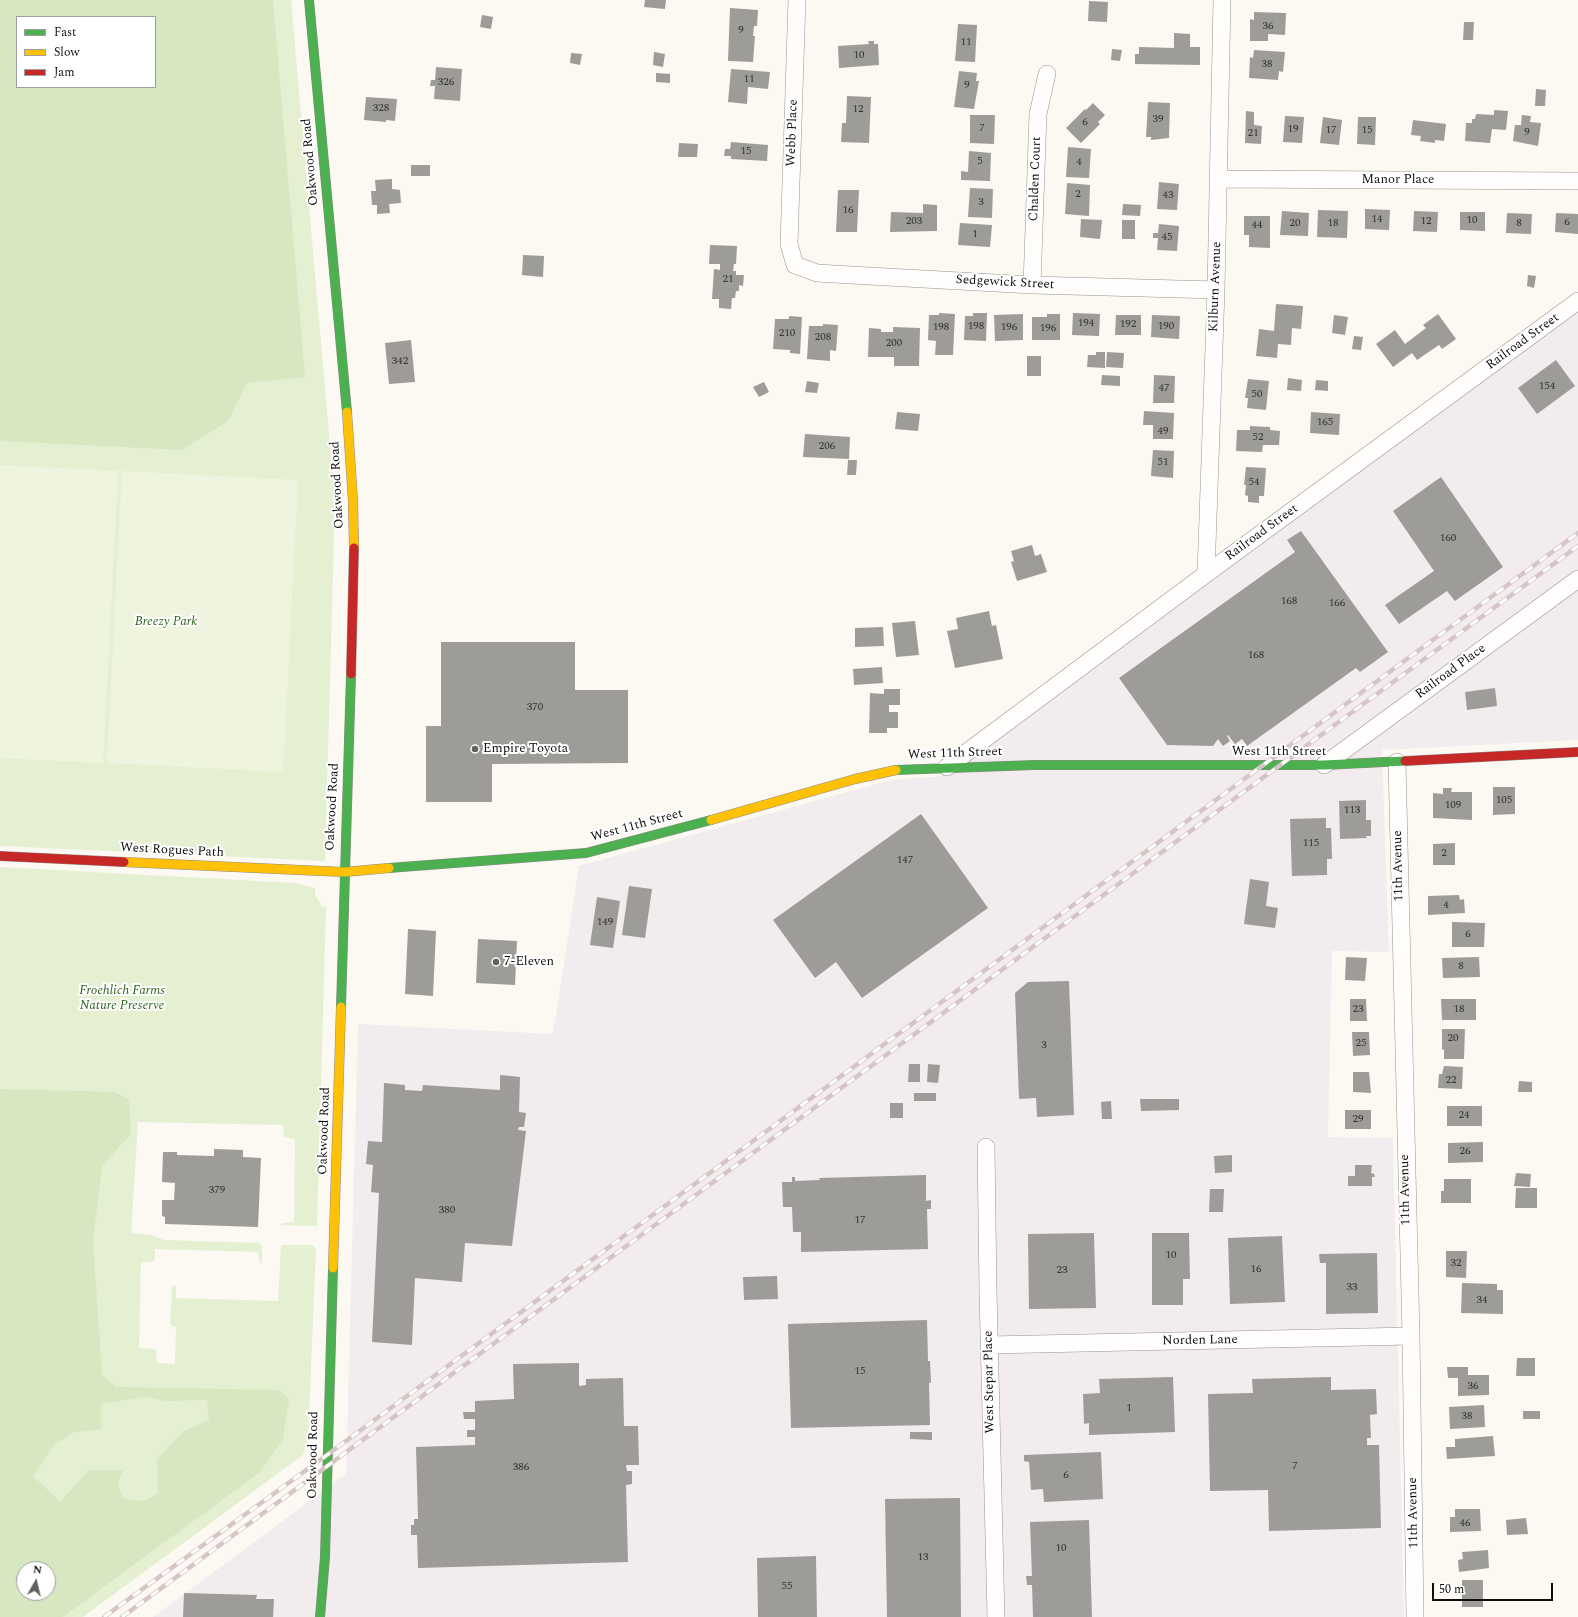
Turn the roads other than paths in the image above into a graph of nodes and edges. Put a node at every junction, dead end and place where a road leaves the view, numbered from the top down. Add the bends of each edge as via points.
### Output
1 (309, 0) edge
2 (797, 0) edge
3 (1222, 0) edge
4 (1047, 74) dead end
5 (1219, 179) junction
6 (1578, 181) edge
7 (795, 265) joint
8 (1032, 285) junction
9 (1216, 290) junction
10 (1578, 302) edge
11 (1206, 574) junction
12 (1578, 579) edge
13 (1578, 752) edge
14 (1397, 762) junction
15 (947, 766) junction
16 (1324, 766) junction
17 (0, 856) edge
18 (344, 872) junction
19 (986, 1147) dead end
20 (1411, 1336) junction
21 (990, 1345) junction
22 (320, 1617) edge
23 (996, 1617) edge
24 (1416, 1617) edge

1 - 18 main road, Oakwood Road via 353,501 353,622
2 - 7 street, Webb Place via 789,244
3 - 5 street, Kilburn Avenue
4 - 8 street, Chalden Court via 1038,114
5 - 6 street, Manor Place
5 - 9 street, Kilburn Avenue
7 - 8 street, Sedgewick Street via 817,273
8 - 9 street, Sedgewick Street
9 - 11 street, Kilburn Avenue
10 - 11 street, Railroad Street
11 - 15 street, Railroad Street
12 - 16 street, Railroad Place
13 - 14 main road, West 11th Street
14 - 16 main road, West 11th Street
14 - 20 street, 11th Avenue
15 - 16 main road, West 11th Street
15 - 18 main road, West 11th Street via 898,769 856,779 586,852
17 - 18 main road, West Rogues Path
18 - 22 main road, Oakwood Road via 325,1557
19 - 21 street, West Stepar Place
20 - 21 street, Norden Lane
20 - 24 street, 11th Avenue
21 - 23 street, West Stepar Place

